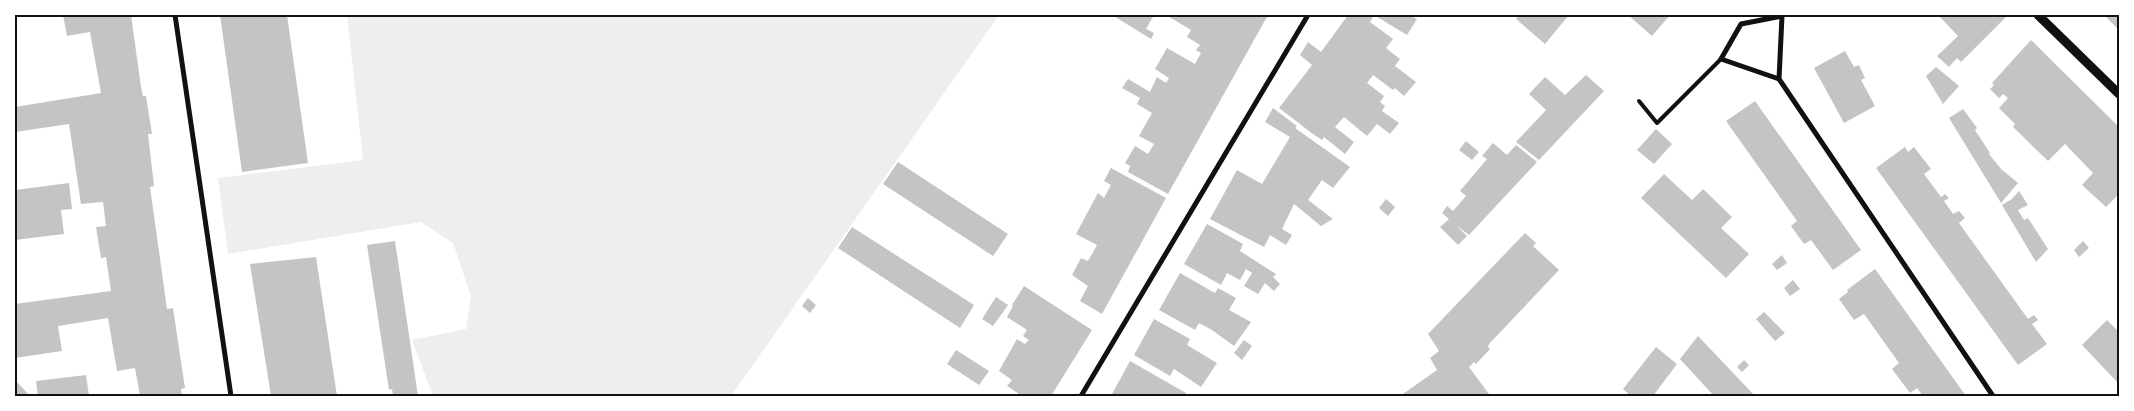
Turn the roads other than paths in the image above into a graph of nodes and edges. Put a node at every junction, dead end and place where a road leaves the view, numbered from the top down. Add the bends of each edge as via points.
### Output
1 (175, 15) edge
2 (1308, 15) edge
3 (1782, 15) edge
4 (2038, 15) edge
5 (1721, 59) junction
6 (1779, 79) junction
7 (2119, 94) edge
8 (1638, 101) dead end
9 (231, 396) edge
10 (1081, 396) edge
11 (1993, 396) edge

1 - 9 street
2 - 10 street
3 - 5 street via 1741,24
3 - 6 street
4 - 7 street
5 - 6 street
5 - 8 lane via 1657,123
6 - 11 street

